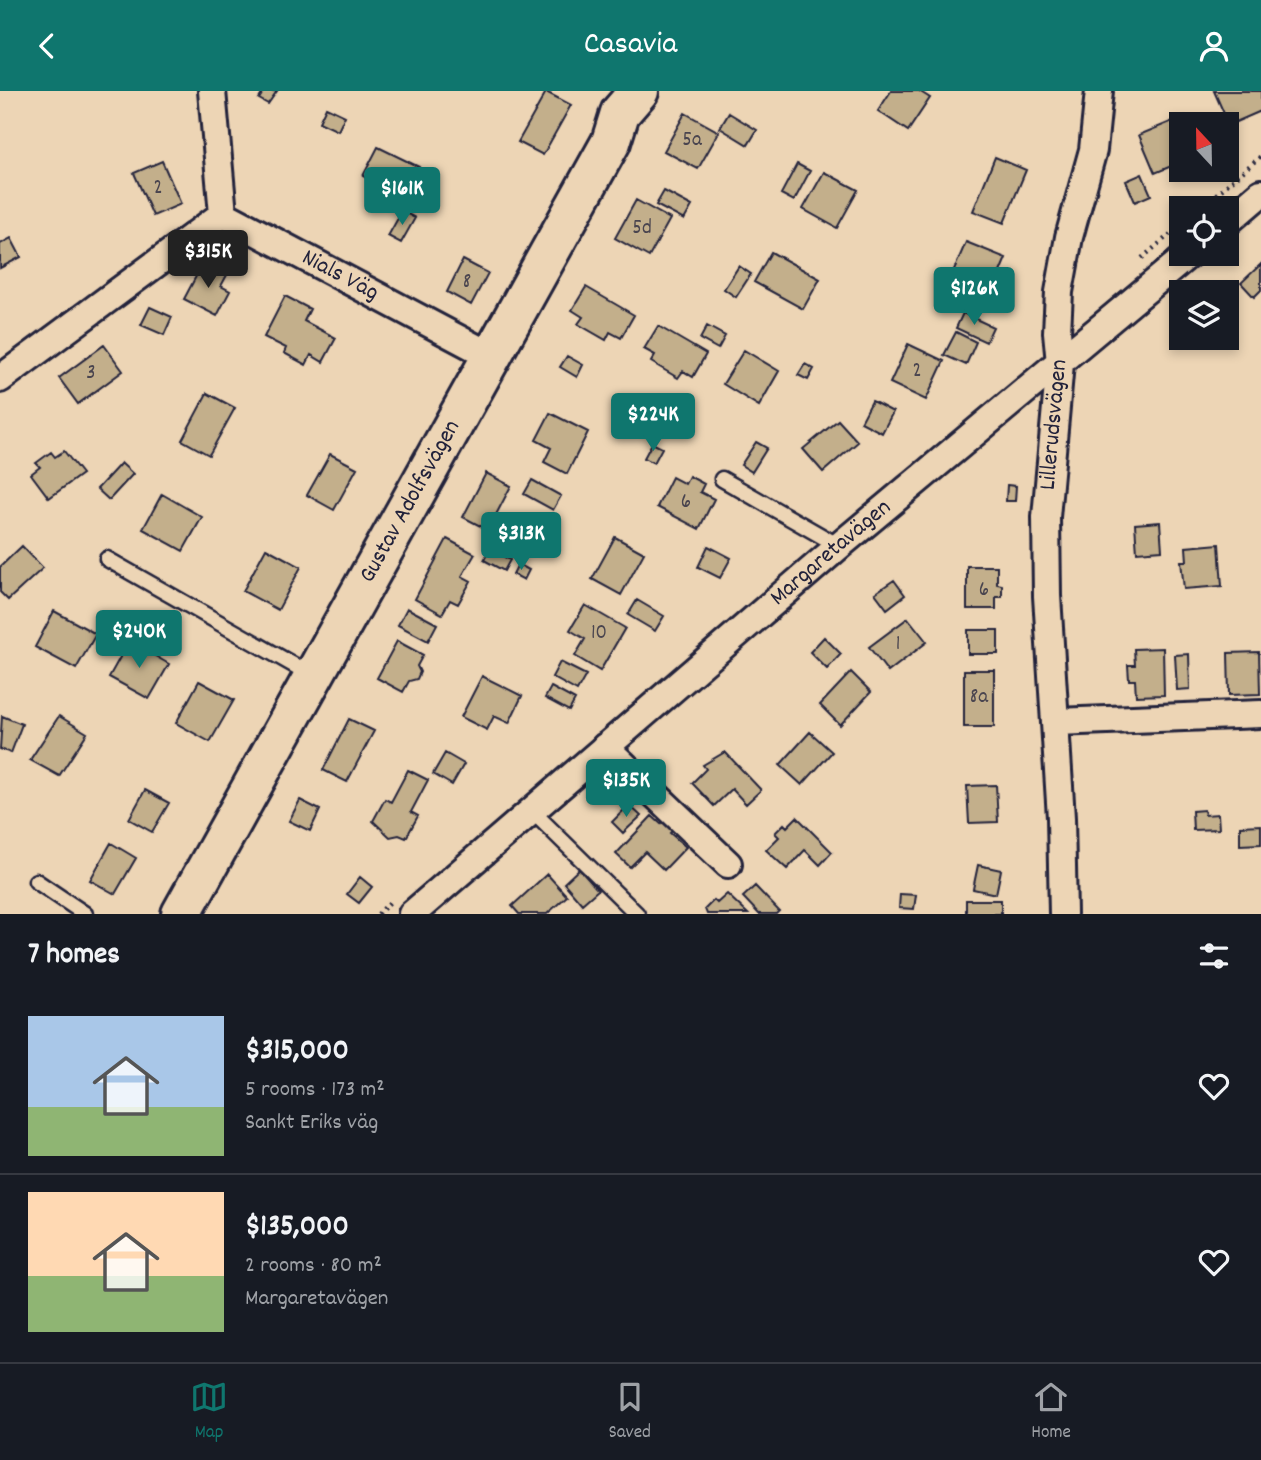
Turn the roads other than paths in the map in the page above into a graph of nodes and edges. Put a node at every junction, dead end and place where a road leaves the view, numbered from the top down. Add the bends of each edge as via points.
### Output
1 (212, 91) edge
2 (639, 91) edge
3 (1099, 91) edge
4 (1261, 193) edge
5 (1239, 212) edge
6 (223, 214) junction
7 (1175, 266) edge
8 (491, 356) junction
9 (1060, 363) junction
10 (0, 379) edge
11 (722, 479) dead end
12 (839, 546) junction
13 (107, 559) dead end
14 (314, 677) junction
15 (1261, 714) edge
16 (1056, 722) junction
17 (605, 747) junction
18 (530, 810) junction
19 (728, 864) dead end
20 (36, 881) dead end
21 (85, 914) edge
22 (181, 914) edge
23 (412, 914) edge
24 (637, 914) edge
25 (1063, 914) edge

1 - 6 street
2 - 8 street, Gustav Adolfsvägen via 620,113 611,142
3 - 9 street, Lillerudsvägen via 1093,150 1062,273 1057,332
4 - 5 street
6 - 8 street, Nials Väg
6 - 10 street
7 - 9 street, Margaretavägen
8 - 14 street, Gustav Adolfsvägen
9 - 12 street, Margaretavägen
9 - 16 street, Lillerudsvägen via 1045,548
11 - 12 lane
12 - 17 street, Margaretavägen
13 - 14 lane
14 - 22 street, Gustav Adolfsvägen
15 - 16 street
16 - 25 street, Lillerudsvägen
17 - 18 street, Margaretavägen
17 - 19 street
18 - 23 street, Margaretavägen
18 - 24 lane
20 - 21 lane

